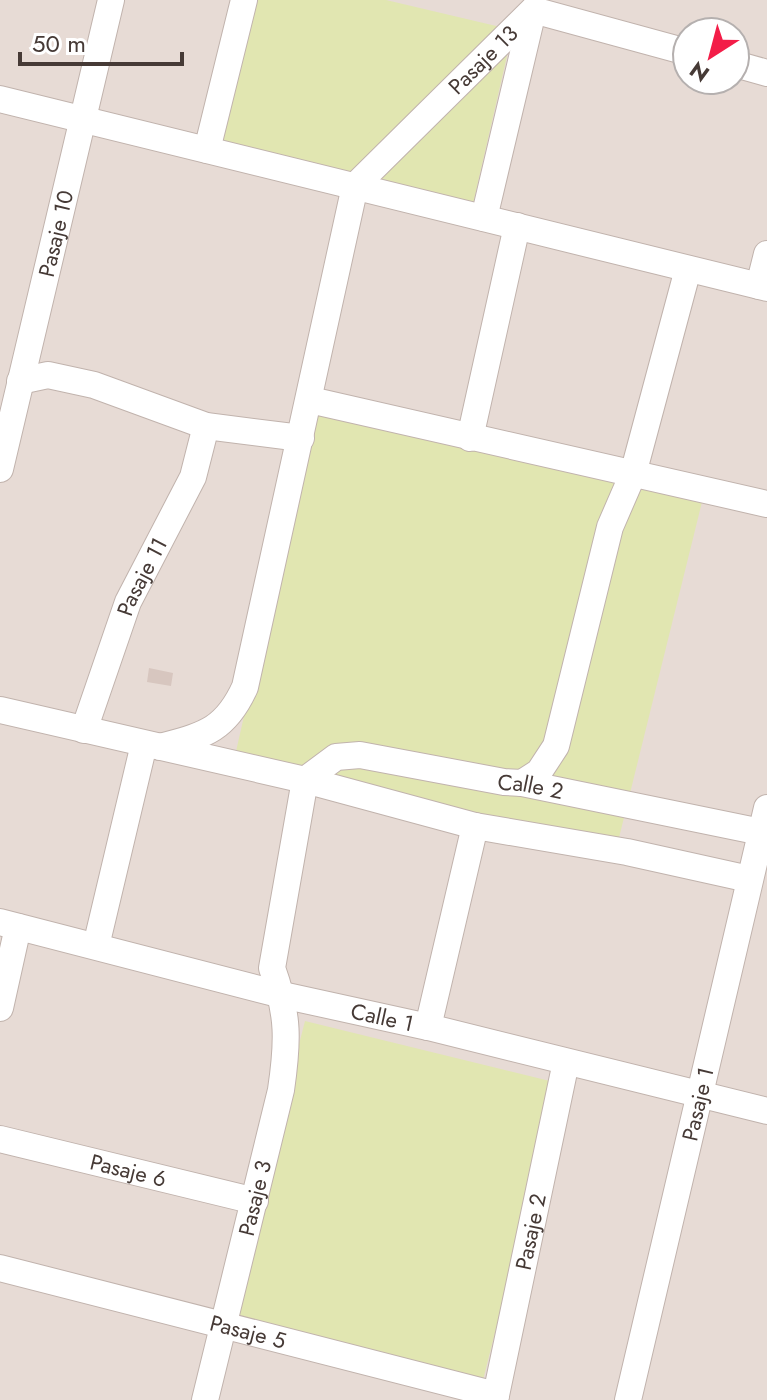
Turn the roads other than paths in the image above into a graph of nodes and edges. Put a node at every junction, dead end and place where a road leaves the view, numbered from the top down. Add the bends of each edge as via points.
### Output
1 (111, 0) edge
2 (244, 0) edge
3 (535, 5) edge
4 (671, 47) edge
5 (0, 99) edge
6 (82, 119) junction
7 (207, 150) junction
8 (355, 186) junction
9 (484, 218) junction
10 (517, 226) junction
11 (767, 254) edge
12 (688, 269) junction
13 (763, 287) edge
14 (20, 381) junction
15 (310, 400) junction
16 (206, 426) junction
17 (301, 438) junction
18 (470, 438) junction
19 (0, 469) edge
20 (633, 474) junction
21 (767, 504) edge
22 (0, 710) edge
23 (84, 730) junction
24 (152, 746) junction
25 (305, 780) junction
26 (522, 783) junction
27 (764, 820) edge
28 (475, 826) junction
29 (749, 879) junction
30 (9, 925) edge
31 (96, 946) junction
32 (282, 995) junction
33 (0, 1008) edge
34 (428, 1027) junction
35 (566, 1062) junction
36 (702, 1093) junction
37 (767, 1111) edge
38 (0, 1139) edge
39 (255, 1201) junction
40 (0, 1268) edge
41 (223, 1326) junction
42 (496, 1398) edge
43 (205, 1400) edge
44 (628, 1400) edge

1 - 6 street, Pasaje 10
2 - 7 street
3 - 4 street, Pasaje 13
3 - 8 street, Pasaje 13
3 - 9 street
5 - 6 street
6 - 7 street
6 - 14 street, Pasaje 10
7 - 8 street
8 - 9 street
8 - 15 street
9 - 10 street
10 - 12 street
10 - 18 street
11 - 13 street
12 - 13 street
12 - 20 street
14 - 16 street via 48,375 94,385
14 - 19 street, Pasaje 10
15 - 17 street
15 - 18 street
16 - 17 street
16 - 23 street, Pasaje 11 via 193,477 128,602
17 - 24 street via 245,687 226,719 206,734
18 - 20 street
20 - 21 street
20 - 26 street via 610,527 556,746 539,772
22 - 23 street
23 - 24 street
24 - 25 street
24 - 31 street
25 - 26 street, Calle 2 via 336,757 360,755
25 - 28 street
25 - 32 street, Pasaje 3 via 272,968
26 - 27 street, Calle 2
27 - 29 street, Pasaje 1
28 - 29 street
28 - 34 street
29 - 36 street, Pasaje 1
30 - 31 street, Calle 1
30 - 33 street
31 - 32 street, Calle 1
32 - 34 street, Calle 1
32 - 39 street, Pasaje 3 via 287,1044 281,1090
34 - 35 street, Calle 1
35 - 36 street, Calle 1
35 - 42 street, Pasaje 2
36 - 37 street, Calle 1
36 - 44 street, Pasaje 1
38 - 39 street, Pasaje 6
39 - 41 street, Pasaje 3
40 - 41 street, Pasaje 5
41 - 42 street, Pasaje 5
41 - 43 street, Pasaje 3

